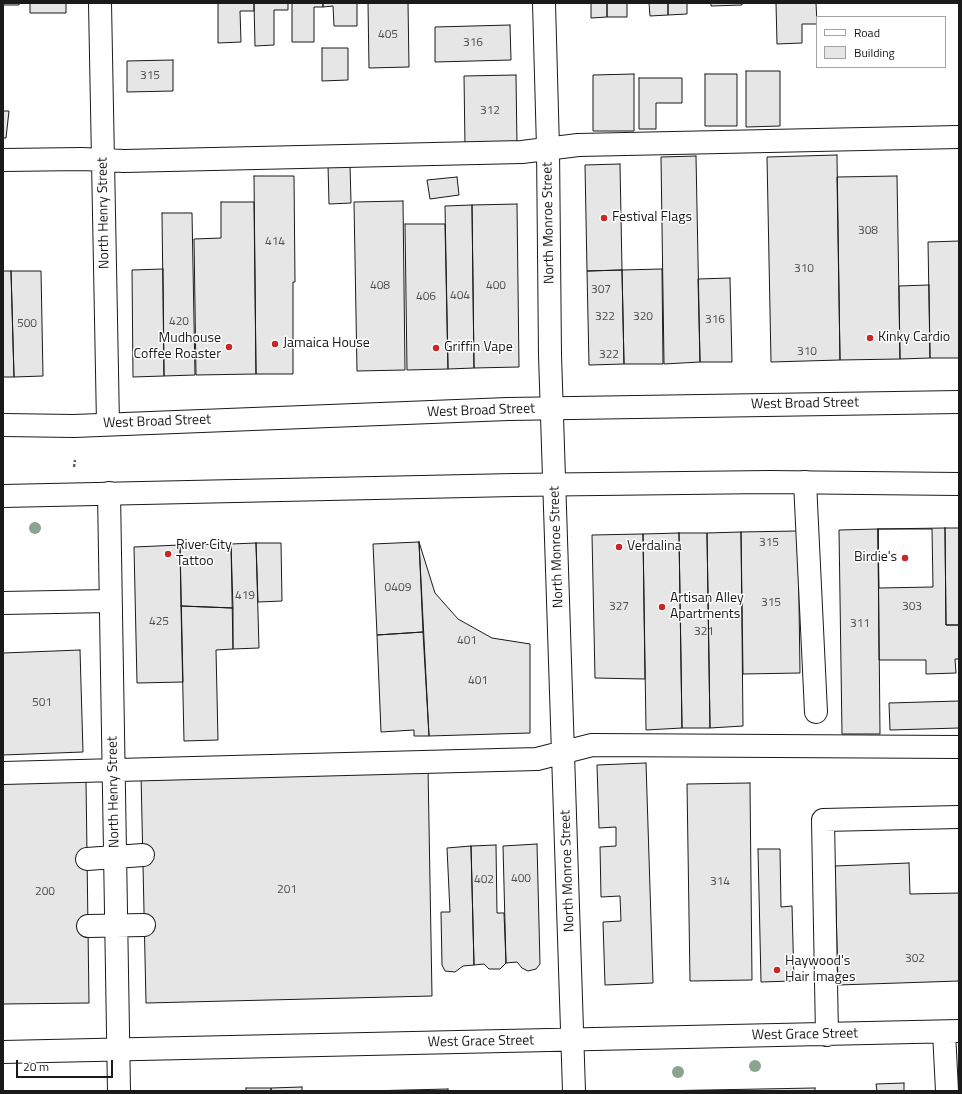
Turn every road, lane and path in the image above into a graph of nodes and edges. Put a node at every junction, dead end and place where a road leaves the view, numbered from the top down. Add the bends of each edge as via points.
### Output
1 (100, 3) edge
2 (544, 3) edge
3 (959, 137) edge
4 (548, 148) junction
5 (3, 160) edge
6 (103, 160) junction
7 (959, 402) edge
8 (552, 409) junction
9 (108, 424) junction
10 (3, 425) edge
11 (805, 482) junction
12 (555, 484) junction
13 (959, 484) edge
14 (109, 493) junction
15 (3, 496) edge
16 (110, 601) junction
17 (3, 603) edge
18 (816, 712) dead end
19 (959, 747) edge
20 (564, 752) junction
21 (113, 770) junction
22 (3, 773) edge
23 (959, 817) edge
24 (143, 855) dead end
25 (115, 857) junction
26 (87, 859) dead end
27 (144, 925) dead end
28 (88, 926) dead end
29 (116, 926) junction
30 (951, 1032) edge
31 (827, 1035) junction
32 (572, 1040) junction
33 (119, 1050) junction
34 (3, 1052) edge
35 (119, 1091) edge
36 (574, 1091) edge
37 (947, 1091) edge

1 - 6 street, North Henry Street
2 - 4 street, North Monroe Street
3 - 4 street via 578,145
4 - 6 street via 522,152
4 - 8 street, North Monroe Street
5 - 6 street
6 - 9 street, North Henry Street
7 - 8 street, West Broad Street
8 - 9 street, West Broad Street
8 - 12 street, North Monroe Street
9 - 10 street, West Broad Street
11 - 12 street
11 - 13 street
11 - 18 street
12 - 14 street
12 - 20 street, North Monroe Street
14 - 15 street
14 - 16 street, North Henry Street
16 - 17 street
16 - 21 street, North Henry Street
19 - 20 street via 592,745
20 - 21 street via 537,759
20 - 32 street, North Monroe Street
21 - 22 street
21 - 25 street, North Henry Street
23 - 31 street via 823,820
24 - 25 street
25 - 26 street
25 - 29 street, North Henry Street
27 - 29 street
28 - 29 street
29 - 33 street, North Henry Street
30 - 31 street, West Grace Street
30 - 37 street
31 - 32 street, West Grace Street
32 - 33 street, West Grace Street
32 - 36 street, North Monroe Street
33 - 34 street, West Grace Street
33 - 35 street, North Henry Street

